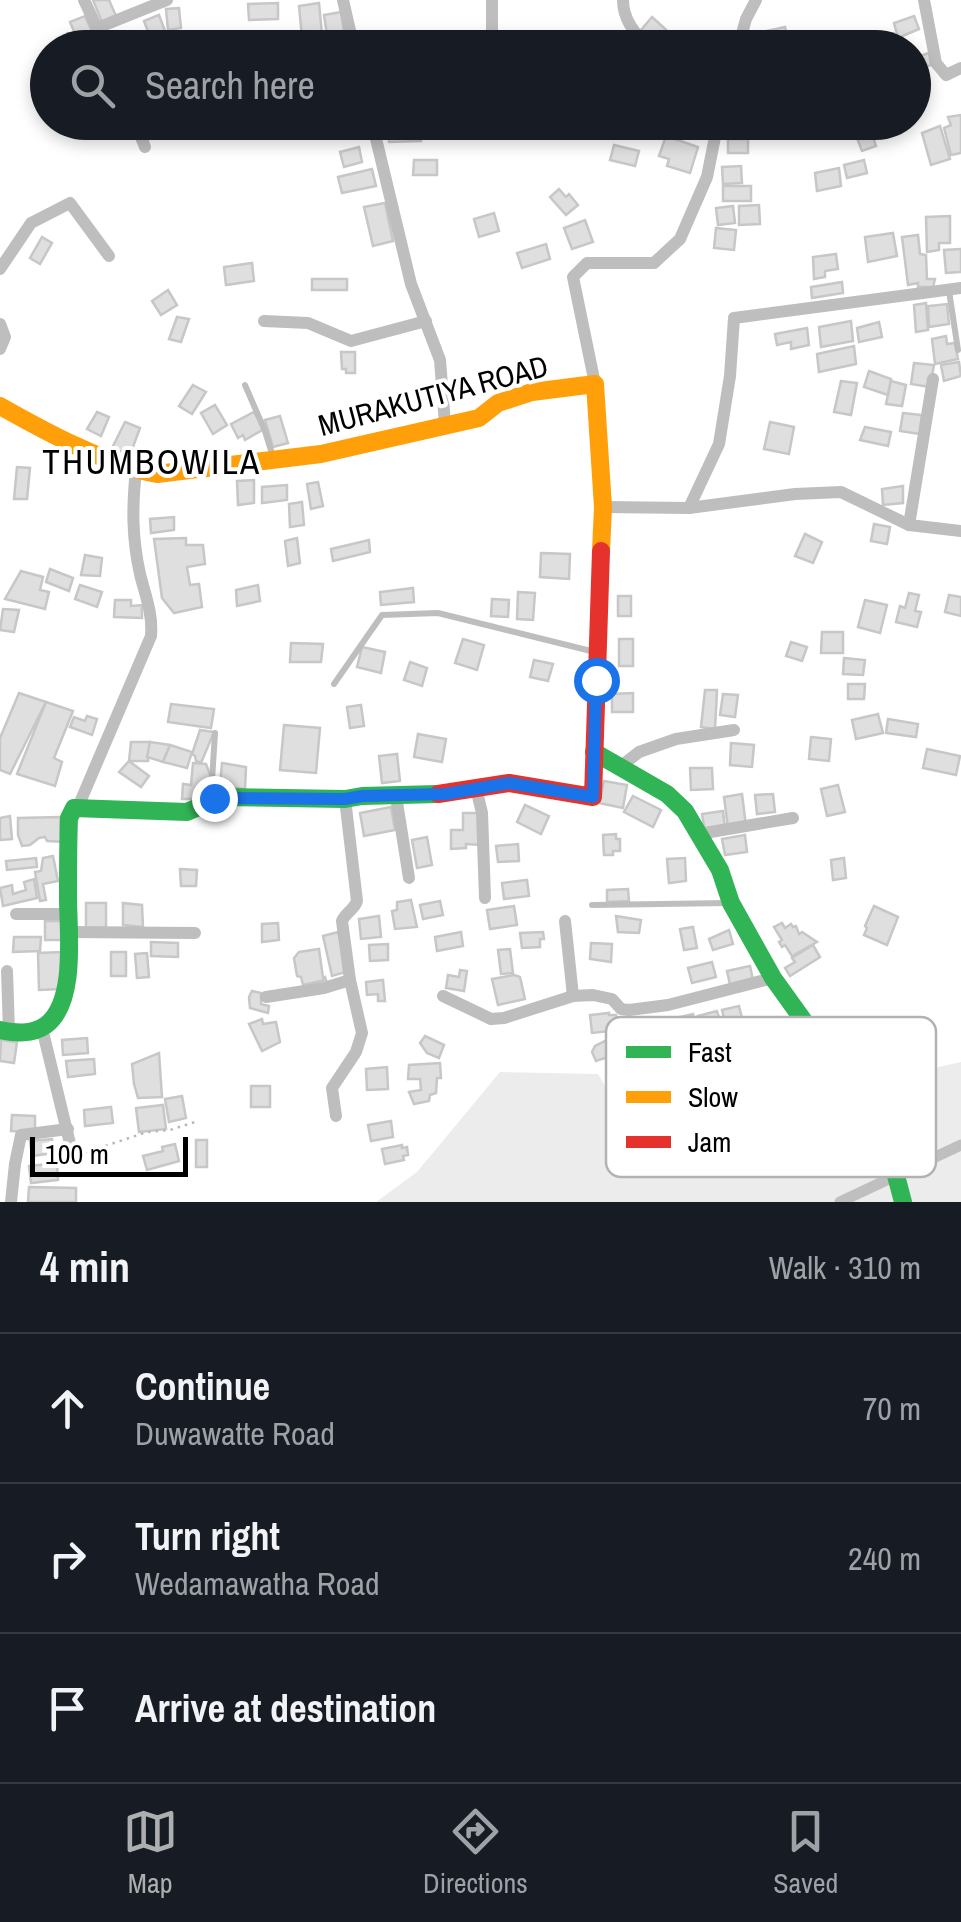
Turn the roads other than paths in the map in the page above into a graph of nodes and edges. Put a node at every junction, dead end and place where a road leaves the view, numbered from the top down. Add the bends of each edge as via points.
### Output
1 (84, 0) edge
2 (167, 0) edge
3 (342, 0) edge
4 (492, 0) edge
5 (623, 0) edge
6 (756, 0) edge
7 (924, 0) edge
8 (97, 28) joint
9 (350, 30) edge
10 (492, 30) edge
11 (634, 30) edge
12 (743, 30) edge
13 (930, 30) edge
14 (931, 36) edge
15 (961, 68) edge
16 (142, 140) edge
17 (376, 140) edge
18 (714, 140) edge
19 (145, 147) dead end
20 (108, 256) dead end
21 (0, 269) edge
22 (955, 289) edge
23 (264, 320) dead end
24 (426, 321) junction
25 (0, 324) edge
26 (0, 349) edge
27 (958, 350) dead end
28 (933, 379) dead end
29 (595, 384) junction
30 (244, 386) dead end
31 (0, 406) edge
32 (445, 424) junction
33 (274, 461) junction
34 (136, 470) junction
35 (603, 507) junction
36 (689, 508) junction
37 (909, 525) junction
38 (961, 532) edge
39 (596, 652) junction
40 (334, 684) dead end
41 (734, 730) dead end
42 (215, 732) dead end
43 (594, 752) junction
44 (620, 767) junction
45 (476, 788) junction
46 (396, 796) junction
47 (345, 799) junction
48 (210, 800) junction
49 (78, 808) junction
50 (793, 818) dead end
51 (700, 834) junction
52 (409, 878) dead end
53 (485, 898) dead end
54 (730, 902) junction
55 (592, 906) dead end
56 (16, 914) dead end
57 (565, 922) dead end
58 (68, 923) junction
59 (195, 932) dead end
60 (6, 972) dead end
61 (773, 978) junction
62 (350, 980) junction
63 (442, 996) dead end
64 (573, 996) junction
65 (266, 997) dead end
66 (800, 1017) edge
67 (42, 1028) junction
68 (5, 1031) edge
69 (336, 1116) dead end
70 (68, 1129) junction
71 (73, 1156) road end
72 (896, 1177) edge
73 (11, 1202) edge
74 (903, 1202) edge

1 - 8 street
2 - 8 street
3 - 9 street
4 - 10 street
5 - 11 street
6 - 12 street
7 - 13 street
14 - 15 street via 946,75
16 - 19 street
17 - 24 street
18 - 29 street via 707,177 680,239 654,263 587,263 573,277
20 - 21 street via 70,203 31,223
22 - 27 lane
22 - 36 street via 734,318 719,444
23 - 24 street via 308,324 351,341
24 - 32 street via 440,360
25 - 26 street
28 - 37 street
29 - 32 street, MURAKUTIYA ROAD via 532,392 498,403 479,418
29 - 35 street
30 - 33 lane
31 - 34 street, MURAKUTIYA ROAD
32 - 33 street, MURAKUTIYA ROAD
33 - 34 street, MURAKUTIYA ROAD via 172,474
34 - 49 street via 132,514 152,636
35 - 36 street
35 - 39 street
36 - 37 street via 841,492
37 - 38 street
39 - 40 lane via 438,612 382,615
39 - 43 street
41 - 44 street via 676,739
42 - 48 lane
43 - 44 street
43 - 45 street via 593,797 509,783
44 - 51 street via 667,794
45 - 46 street
45 - 53 street
46 - 47 street
46 - 52 street
47 - 48 street
47 - 62 street via 357,902 342,921
48 - 49 street via 187,812
49 - 58 street via 69,818
50 - 51 street
51 - 54 street
54 - 55 lane
54 - 61 street
56 - 58 street
57 - 64 street
58 - 59 street
58 - 67 street via 65,993
60 - 68 street
61 - 64 street via 629,1010 612,999
61 - 66 street
62 - 65 street
62 - 69 street via 362,1032 332,1088
63 - 64 street via 491,1019
67 - 68 street
67 - 70 street
70 - 71 street
70 - 73 street via 21,1136
72 - 74 street

